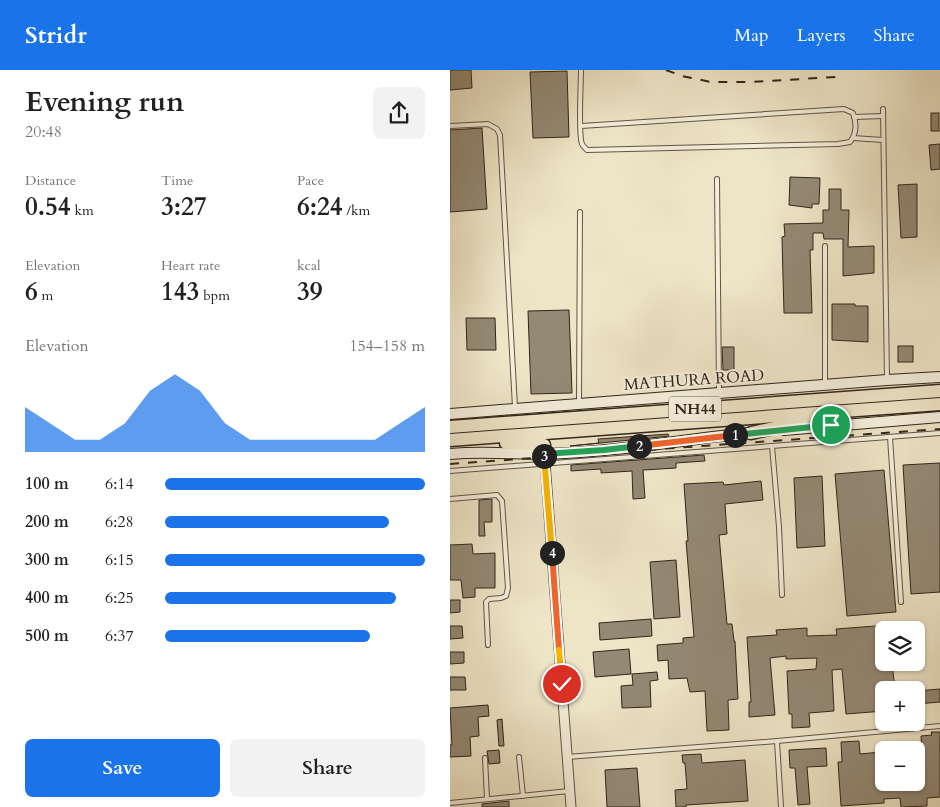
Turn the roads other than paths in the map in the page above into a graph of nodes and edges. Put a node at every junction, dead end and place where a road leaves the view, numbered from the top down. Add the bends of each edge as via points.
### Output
1 (581, 70) edge
2 (883, 109) dead end
3 (883, 116) junction
4 (854, 117) junction
5 (450, 126) edge
6 (581, 126) junction
7 (853, 138) junction
8 (883, 140) junction
9 (717, 179) dead end
10 (580, 212) dead end
11 (825, 246) dead end
12 (940, 377) edge
13 (887, 380) junction
14 (825, 385) junction
15 (940, 391) edge
16 (718, 393) junction
17 (579, 404) junction
18 (940, 404) edge
19 (516, 409) junction
20 (450, 414) edge
21 (815, 414) junction
22 (940, 417) edge
23 (831, 425) junction
24 (450, 427) edge
25 (751, 433) junction
26 (940, 433) edge
27 (890, 437) junction
28 (455, 440) edge
29 (772, 446) junction
30 (544, 449) junction
31 (450, 454) edge
32 (450, 471) edge
33 (450, 499) edge
34 (782, 595) dead end
35 (901, 602) dead end
36 (488, 645) dead end
37 (940, 726) edge
38 (777, 741) junction
39 (519, 757) dead end
40 (568, 757) junction
41 (485, 758) dead end
42 (569, 791) junction
43 (522, 796) junction
44 (487, 799) junction
45 (450, 803) edge
46 (571, 807) edge
47 (781, 807) edge

1 - 6 lane
2 - 3 lane
3 - 4 lane
3 - 8 lane
4 - 6 lane via 844,109
4 - 7 lane
5 - 19 lane via 488,124 498,129 500,135
6 - 7 lane via 582,145 587,150 846,144
7 - 8 lane
8 - 13 lane
9 - 16 lane
10 - 17 lane
11 - 14 lane
12 - 13 main road, MATHURA ROAD
13 - 14 main road, MATHURA ROAD
14 - 16 main road, MATHURA ROAD
15 - 24 highway, MATHURA ROAD / NH44
16 - 17 main road, MATHURA ROAD
17 - 19 main road, MATHURA ROAD
18 - 21 highway, NH44
19 - 20 main road, MATHURA ROAD
21 - 23 highway
21 - 25 highway via 792,424
21 - 30 highway, NH44
22 - 23 main road
23 - 25 main road
25 - 30 main road via 604,450
26 - 27 lane
27 - 29 lane
27 - 35 lane
28 - 30 highway
29 - 30 lane
29 - 34 lane
30 - 31 main road
30 - 32 lane
30 - 40 street
33 - 36 lane via 497,496 502,501 508,588 506,596 486,602
37 - 38 lane
38 - 40 lane
38 - 47 lane
39 - 43 lane
40 - 42 street
41 - 44 lane
42 - 43 lane
42 - 46 street
43 - 44 lane
44 - 45 lane

